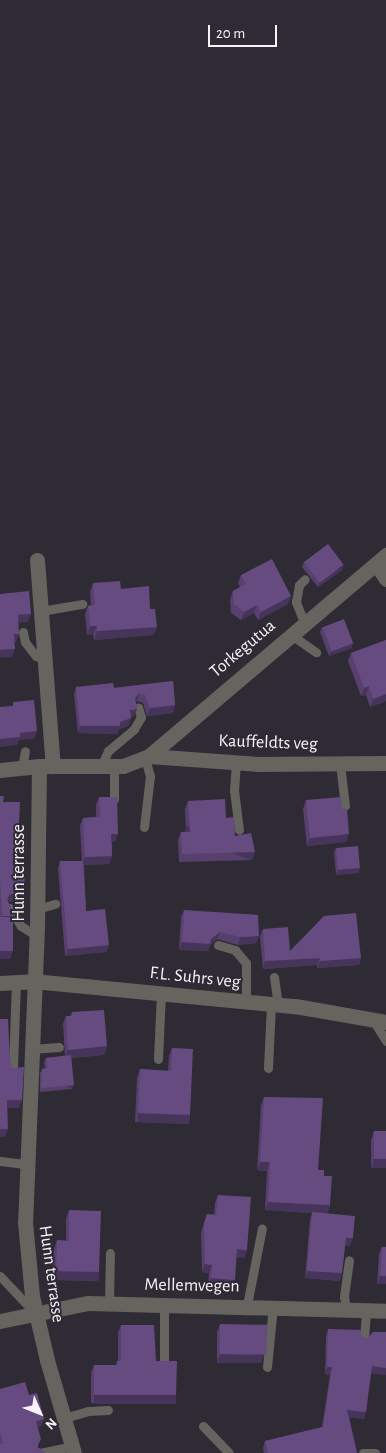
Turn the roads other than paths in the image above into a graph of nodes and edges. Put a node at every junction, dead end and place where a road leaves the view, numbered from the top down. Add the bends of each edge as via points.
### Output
1 (381, 559) edge
2 (37, 560) dead end
3 (305, 579) dead end
4 (386, 579) edge
5 (82, 604) dead end
6 (41, 610) junction
7 (304, 622) junction
8 (23, 632) dead end
9 (290, 634) junction
10 (316, 652) dead end
11 (45, 659) junction
12 (138, 707) edge
13 (25, 752) dead end
14 (147, 757) junction
15 (236, 762) junction
16 (386, 763) edge
17 (340, 764) junction
18 (46, 766) junction
19 (112, 766) junction
20 (22, 768) junction
21 (0, 770) edge
22 (114, 799) edge
23 (345, 806) dead end
24 (144, 827) dead end
25 (239, 830) dead end
26 (55, 904) dead end
27 (10, 907) edge
28 (37, 909) junction
29 (37, 936) junction
30 (218, 945) edge
31 (274, 977) dead end
32 (33, 980) junction
33 (0, 982) edge
34 (16, 982) junction
35 (162, 993) junction
36 (246, 1001) junction
37 (275, 1004) junction
38 (379, 1021) edge
39 (386, 1041) edge
40 (59, 1047) dead end
41 (31, 1049) junction
42 (158, 1058) dead end
43 (13, 1067) edge
44 (268, 1068) dead end
45 (0, 1162) edge
46 (25, 1164) junction
47 (262, 1228) dead end
48 (110, 1253) dead end
49 (349, 1260) dead end
50 (0, 1276) edge
51 (109, 1303) junction
52 (164, 1304) junction
53 (247, 1305) junction
54 (273, 1306) junction
55 (346, 1309) junction
56 (366, 1310) junction
57 (386, 1311) edge
58 (37, 1315) junction
59 (0, 1321) edge
60 (364, 1340) edge
61 (164, 1360) edge
62 (267, 1367) dead end
63 (108, 1410) dead end
64 (64, 1418) junction
65 (203, 1426) dead end
66 (73, 1450) edge
67 (40, 1453) edge
68 (229, 1453) edge
69 (362, 1453) edge
70 (375, 1453) edge

1 - 4 street
1 - 7 street, Torkegutua
2 - 6 street, Hunn terrasse
3 - 7 lane via 299,585 296,602
5 - 6 lane
6 - 11 street, Hunn terrasse
7 - 9 street, Torkegutua
8 - 11 lane via 25,642 36,656
9 - 10 lane
9 - 14 street, Torkegutua
11 - 18 street, Hunn terrasse
12 - 19 lane via 141,717 134,729 108,751
13 - 20 lane
14 - 15 street, Kauffeldts veg
14 - 19 street, Torkegutua
14 - 24 lane via 150,776
15 - 17 street, Kauffeldts veg
15 - 25 lane via 234,790
16 - 17 street, Kauffeldts veg
17 - 23 lane
18 - 19 street
18 - 20 street
18 - 28 street, Hunn terrasse
19 - 22 lane
20 - 21 street
26 - 28 lane
27 - 29 lane via 21,926
28 - 29 street, Hunn terrasse
29 - 32 street, Hunn terrasse
30 - 36 lane via 235,950 246,962
31 - 37 lane
32 - 34 street, F.L. Suhrs veg
32 - 35 street, F.L. Suhrs veg
32 - 41 street, Hunn terrasse
33 - 34 street, F.L. Suhrs veg
34 - 43 lane
35 - 36 street, F.L. Suhrs veg
35 - 42 lane
36 - 37 street, F.L. Suhrs veg
37 - 38 street, F.L. Suhrs veg
37 - 44 lane
38 - 39 lane
40 - 41 lane
41 - 46 street, Hunn terrasse
45 - 46 lane
46 - 58 street, Hunn terrasse via 25,1222
47 - 53 lane
48 - 51 lane
49 - 55 lane via 344,1296
50 - 58 lane
51 - 52 street, Mellemvegen
51 - 58 street, Mellemvegen via 88,1303
52 - 53 street, Mellemvegen
52 - 61 lane
53 - 54 street, Mellemvegen
54 - 55 street, Mellemvegen
54 - 62 lane
55 - 56 street, Mellemvegen
56 - 57 street, Mellemvegen
56 - 60 lane
58 - 59 street, Mellemvegen
58 - 64 street, Hunn terrasse
63 - 64 lane via 88,1411
64 - 66 street, Hunn terrasse
65 - 68 lane
66 - 67 lane
69 - 70 lane

